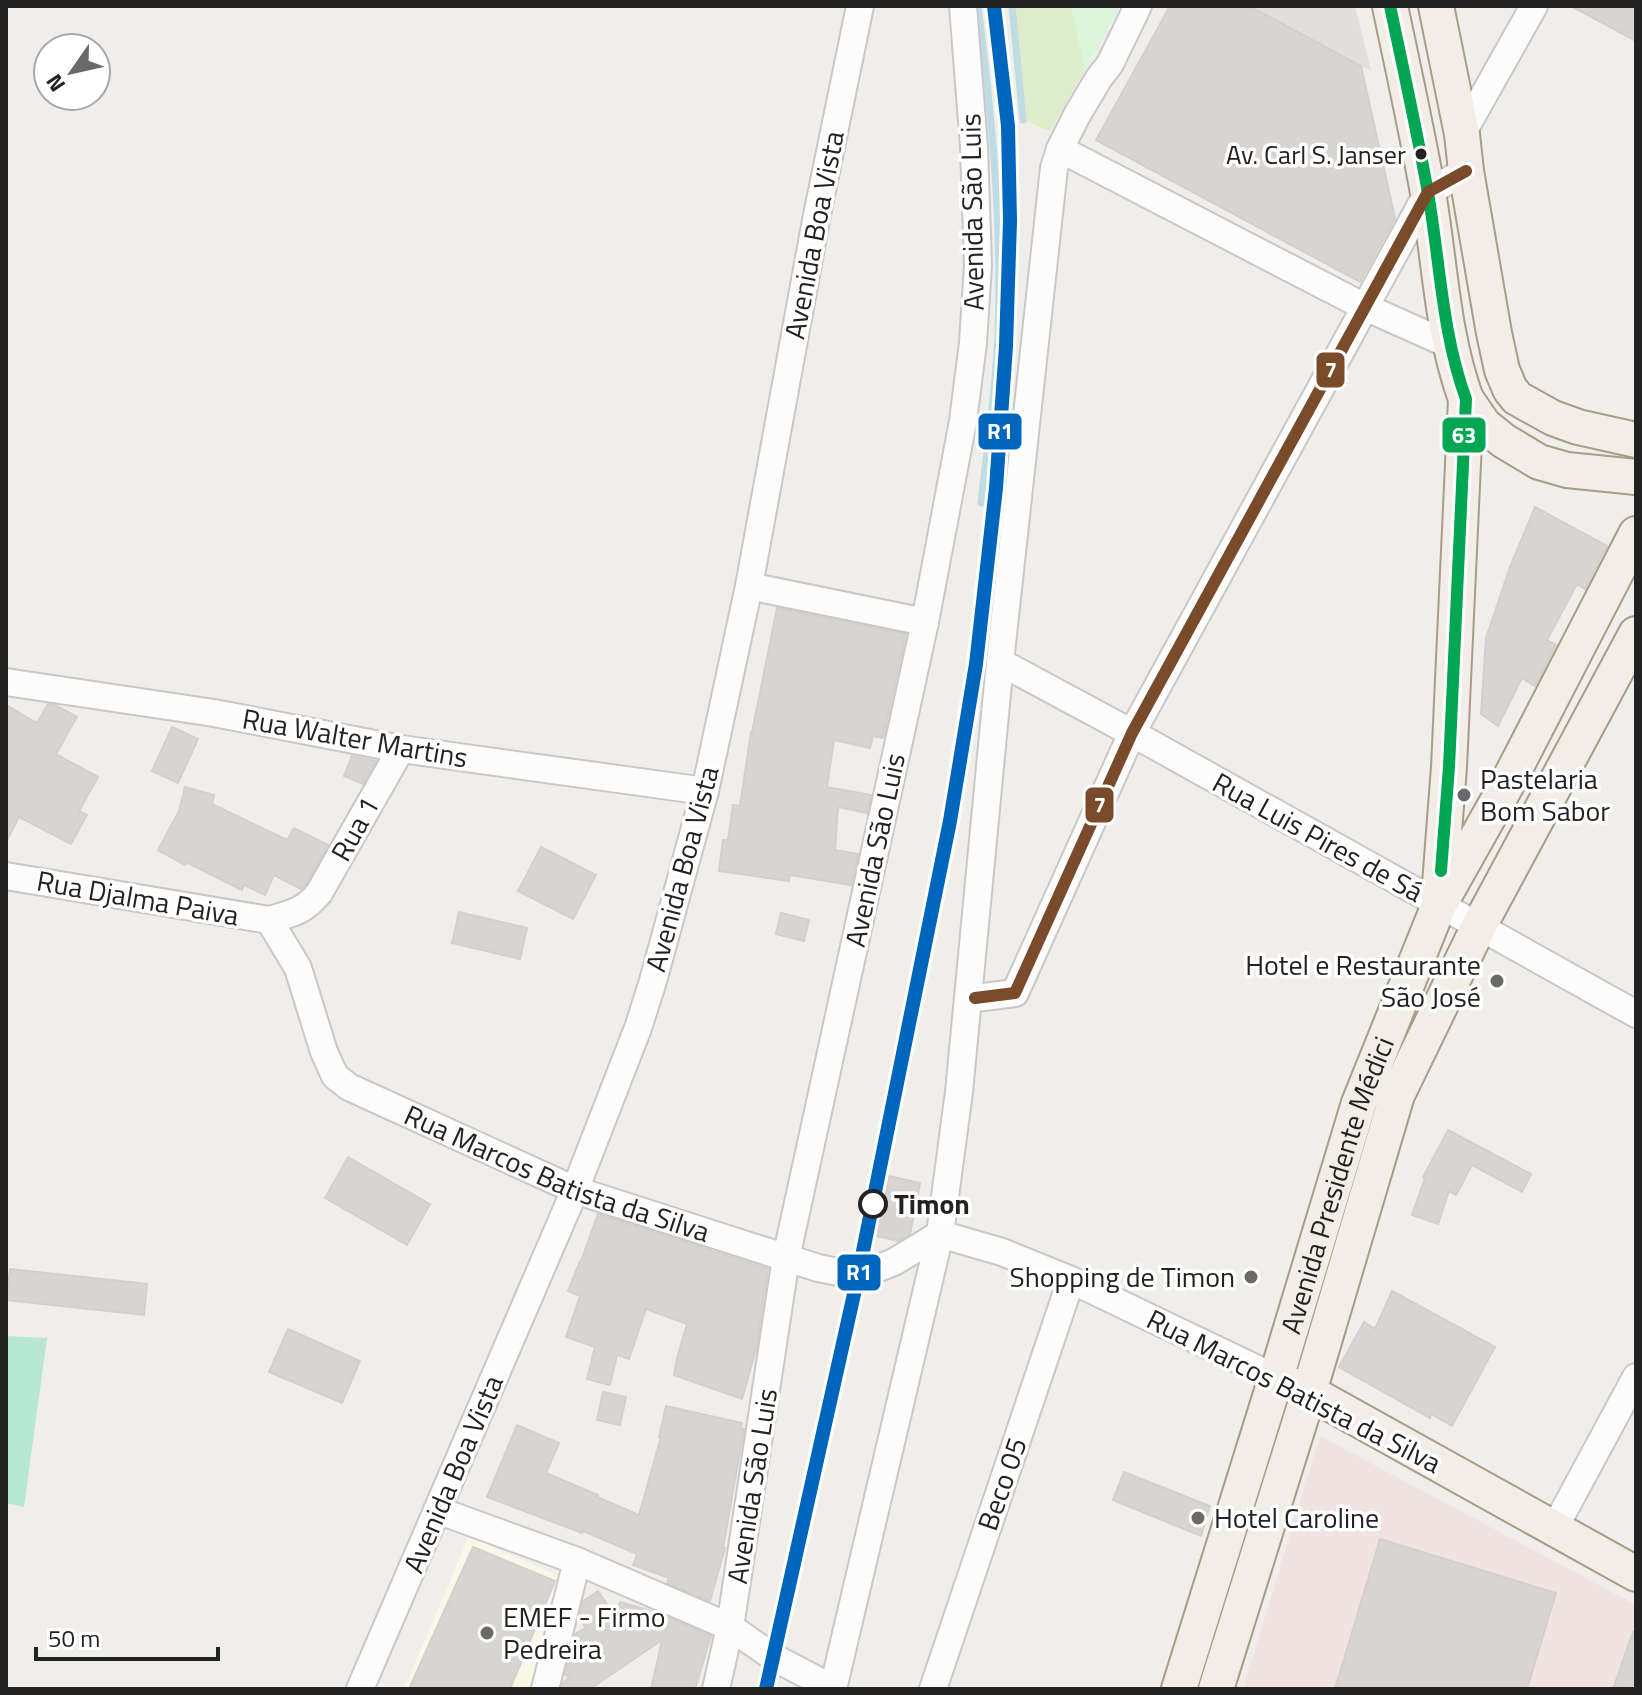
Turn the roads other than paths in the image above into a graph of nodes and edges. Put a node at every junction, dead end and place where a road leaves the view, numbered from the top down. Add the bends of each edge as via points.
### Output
1 (860, 6) edge
2 (963, 6) edge
3 (1138, 6) edge
4 (1390, 6) edge
5 (1436, 6) edge
6 (1534, 6) edge
7 (1462, 134) junction
8 (1060, 149) junction
9 (1466, 171) junction
10 (1428, 192) junction
11 (1365, 307) junction
12 (1450, 345) junction
13 (1466, 399) junction
14 (1636, 440) edge
15 (1636, 477) edge
16 (1636, 534) edge
17 (749, 586) junction
18 (925, 622) junction
19 (1636, 634) edge
20 (1000, 662) junction
21 (6, 682) edge
22 (1132, 733) junction
23 (401, 749) junction
24 (705, 791) junction
25 (6, 876) edge
26 (1439, 905) junction
27 (269, 920) junction
28 (1479, 926) junction
29 (968, 999) junction
30 (1636, 1014) edge
31 (575, 1190) junction
32 (940, 1234) junction
33 (786, 1258) junction
34 (1071, 1280) junction
35 (1636, 1377) edge
36 (1276, 1378) junction
37 (1309, 1392) junction
38 (437, 1510) junction
39 (1554, 1529) junction
40 (577, 1561) junction
41 (1636, 1574) edge
42 (730, 1627) junction
43 (360, 1689) edge
44 (545, 1689) edge
45 (716, 1689) edge
46 (833, 1689) edge
47 (933, 1689) edge
48 (1179, 1689) edge
49 (1216, 1689) edge

1 - 17 street, Avenida Boa Vista
2 - 18 street, Avenida São Luis via 978,265 963,421
3 - 8 street
4 - 10 main road
5 - 7 main road
6 - 7 street
7 - 9 main road
8 - 11 street
8 - 20 street
9 - 10 street
9 - 14 main road via 1494,333 1510,389 1553,418
10 - 11 street
10 - 12 main road
11 - 12 street
11 - 22 street
12 - 13 main road
13 - 15 main road via 1484,425 1539,462
13 - 26 main road
16 - 26 main road, Avenida Presidente Médici
17 - 18 street
17 - 24 street, Avenida Boa Vista
18 - 33 street, Avenida São Luis
19 - 28 main road, Avenida Presidente Médici
20 - 22 street, Rua Luis Pires de Sá
20 - 29 street
21 - 23 street, Rua Walter Martins via 214,713
22 - 26 street, Rua Luis Pires de Sá
22 - 29 street via 1015,993
23 - 24 street, Rua Walter Martins
23 - 27 street, Rua 1 via 319,893 307,907
24 - 31 street, Avenida Boa Vista via 638,1028
25 - 27 street, Rua Djalma Paiva
26 - 28 street, Rua Luis Pires de Sá
26 - 36 main road, Avenida Presidente Médici via 1359,1103
27 - 31 street, Rua Marcos Batista da Silva via 298,968 335,1076 376,1101
28 - 30 street, Rua Luis Pires de Sá
28 - 37 main road, Avenida Presidente Médici via 1397,1095
29 - 32 street
31 - 33 street, Rua Marcos Batista da Silva
31 - 38 street, Avenida Boa Vista
32 - 33 street, Rua Marcos Batista da Silva via 858,1276
32 - 34 street, Rua Marcos Batista da Silva
32 - 46 street
33 - 42 street, Avenida São Luis
34 - 36 street, Rua Marcos Batista da Silva
34 - 47 street, Beco 05
35 - 39 street
36 - 37 main road, Rua Marcos Batista da Silva
36 - 48 main road, Avenida Presidente Médici
37 - 39 main road, Rua Marcos Batista da Silva
37 - 49 main road, Avenida Presidente Médici
38 - 40 street
38 - 43 street, Avenida Boa Vista
39 - 41 main road, Rua Marcos Batista da Silva
40 - 42 street
40 - 44 street
42 - 45 street, Avenida São Luis
42 - 46 street

